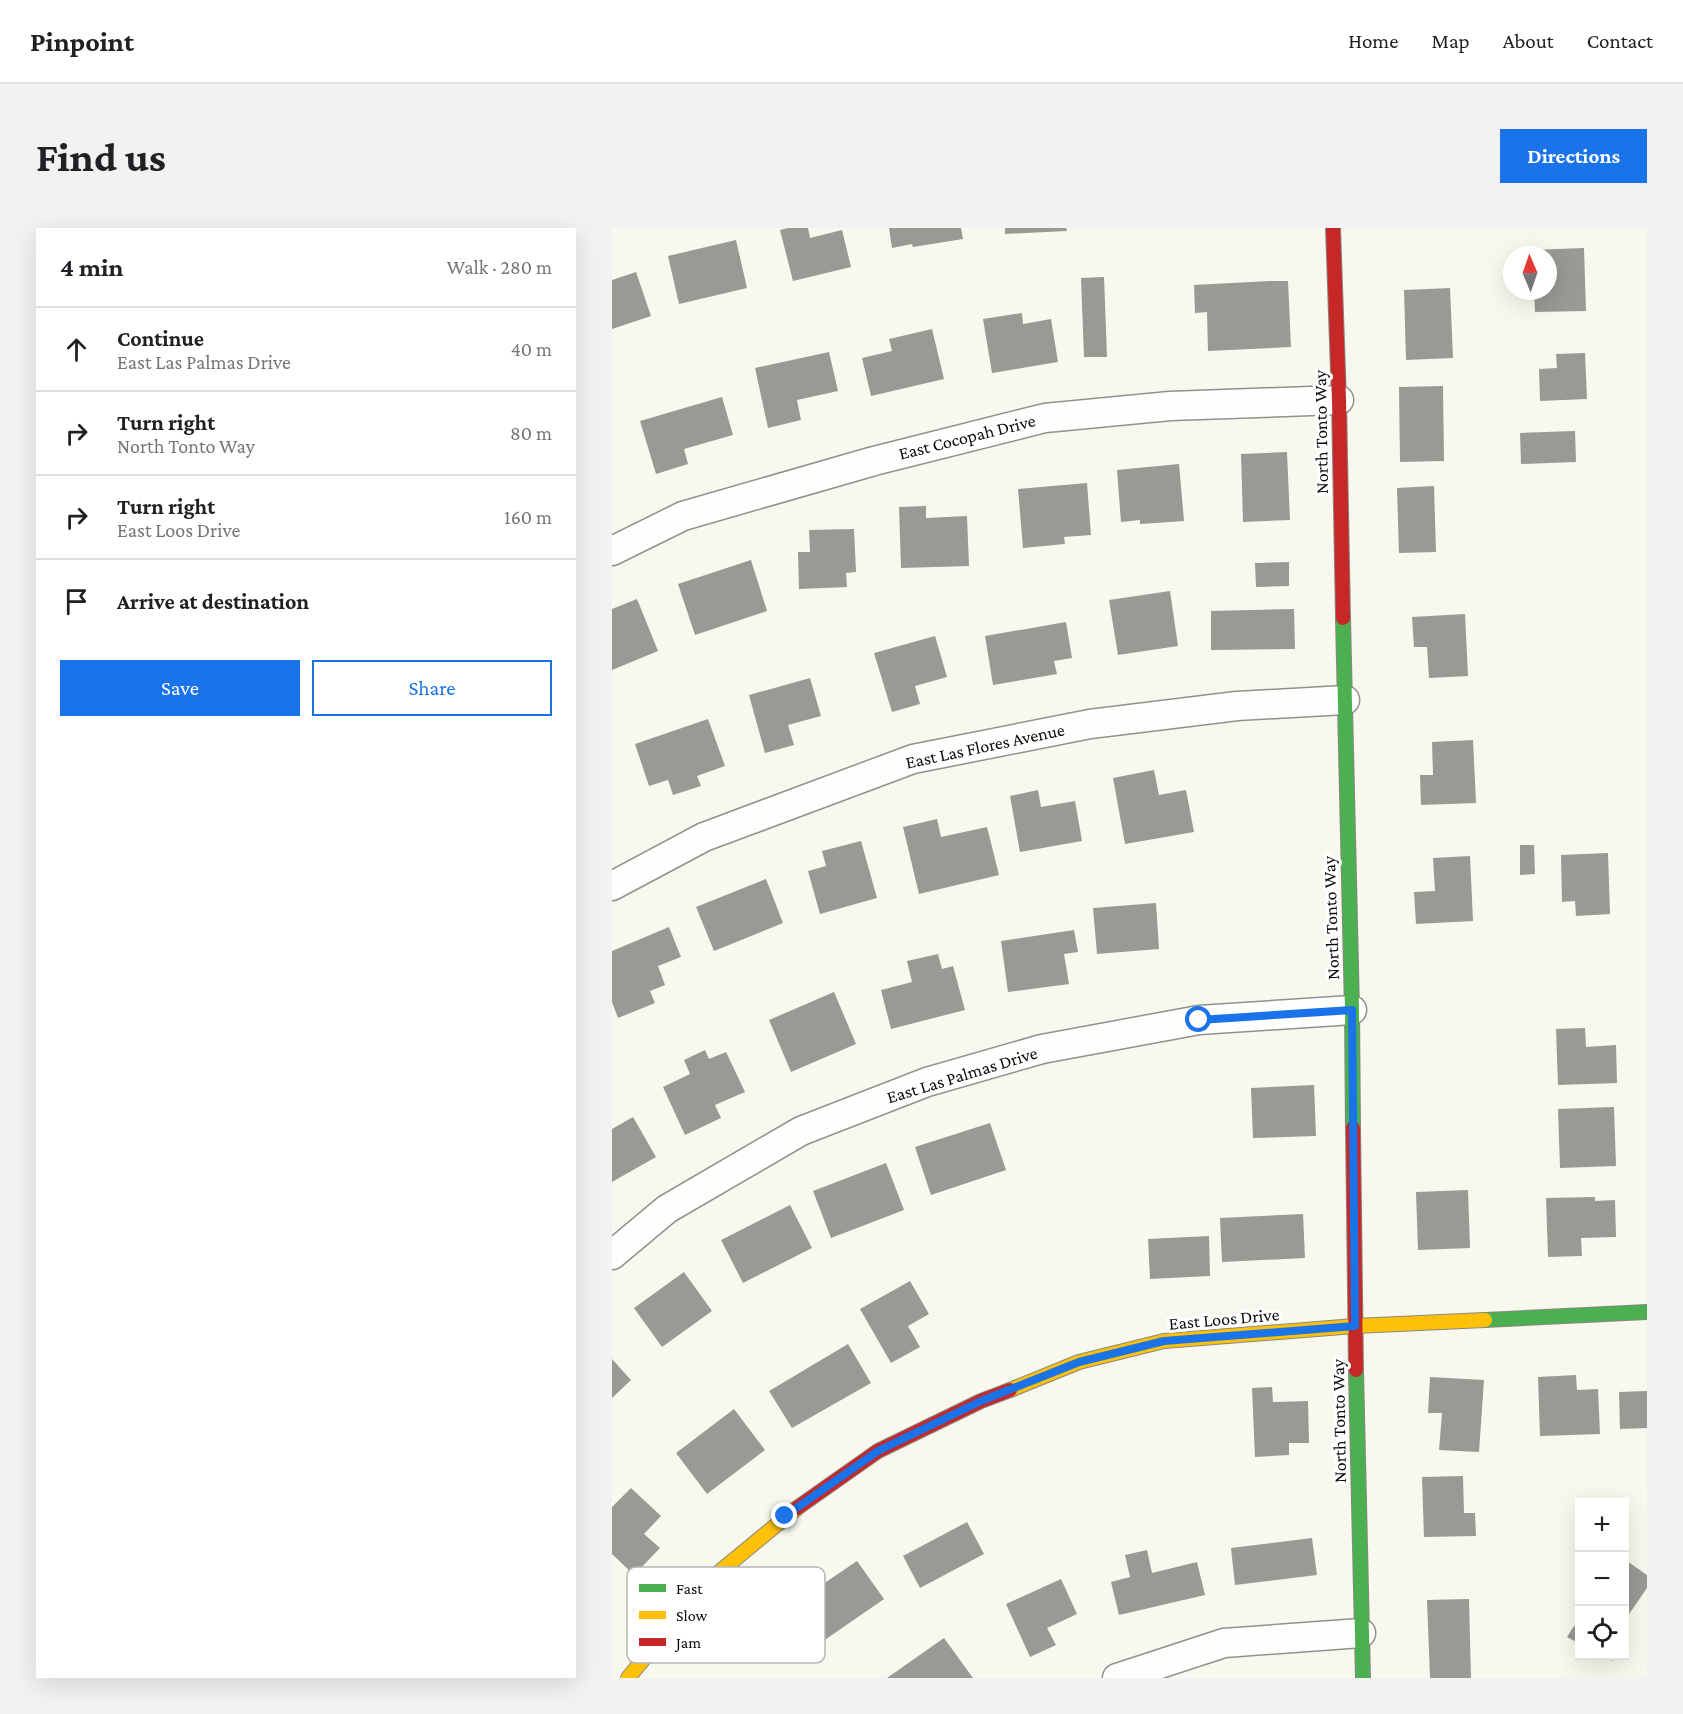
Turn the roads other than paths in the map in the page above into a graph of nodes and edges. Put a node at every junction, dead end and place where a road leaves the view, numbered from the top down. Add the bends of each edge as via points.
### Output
1 (1333, 228) edge
2 (1339, 400) junction
3 (612, 551) edge
4 (1345, 700) junction
5 (612, 886) edge
6 (1352, 1010) junction
7 (612, 1255) edge
8 (1647, 1312) edge
9 (1355, 1326) junction
10 (725, 1567) edge
11 (1361, 1633) junction
12 (640, 1663) edge
13 (628, 1678) edge
14 (1117, 1678) edge
15 (1363, 1678) edge

1 - 2 street, North Tonto Way
2 - 3 street, East Cocopah Drive via 1170,406 1044,418 874,461 683,516
2 - 4 street, North Tonto Way
4 - 5 street, East Las Flores Avenue via 1237,706 1090,724 913,759 704,837
4 - 6 street, North Tonto Way
6 - 7 street, East Las Palmas Drive via 1199,1020 1042,1049 927,1082 801,1131 667,1209
6 - 9 street, North Tonto Way
8 - 9 street, East Loos Drive
9 - 10 street, East Loos Drive via 1164,1341 1079,1362 971,1406 878,1451 785,1516
9 - 11 street, North Tonto Way
11 - 14 street via 1224,1643
11 - 15 street, North Tonto Way
12 - 13 street, East Loos Drive

